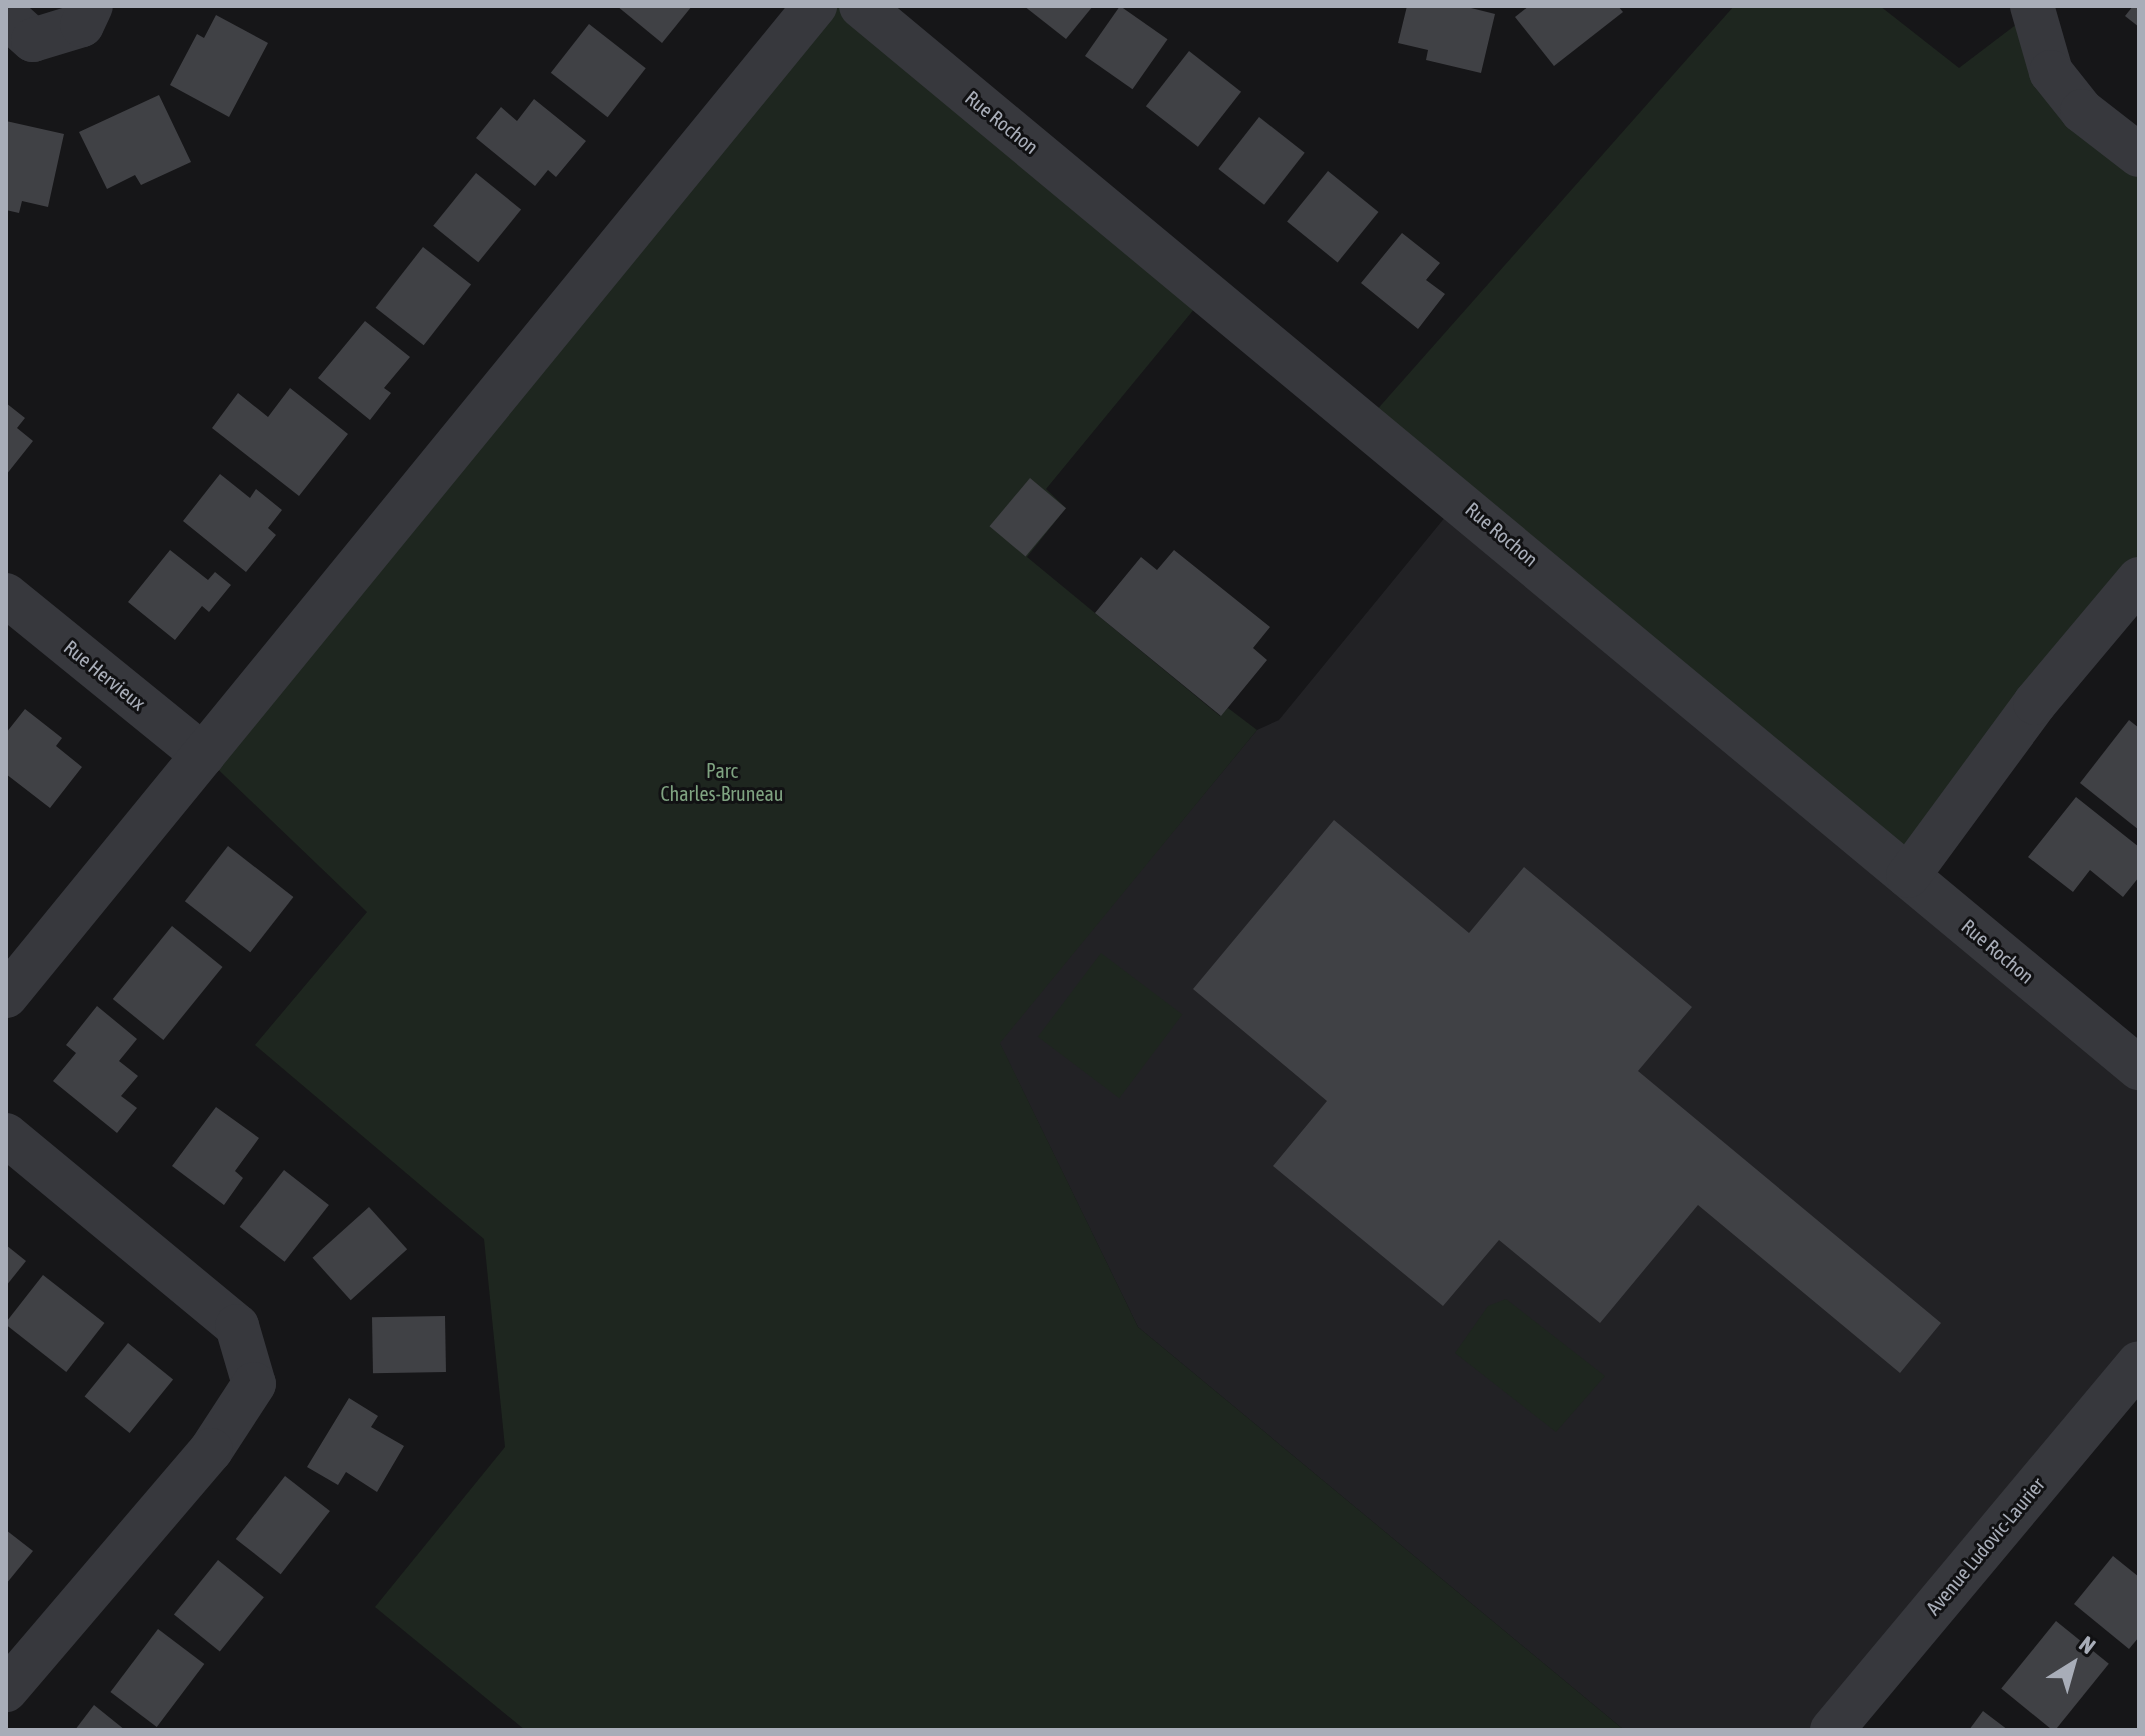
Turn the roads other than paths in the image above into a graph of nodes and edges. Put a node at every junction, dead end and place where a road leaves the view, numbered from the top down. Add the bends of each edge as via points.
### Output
1 (91, 6) edge
2 (815, 6) edge
3 (861, 6) edge
4 (2032, 6) edge
5 (6, 16) edge
6 (2139, 155) edge
7 (2139, 579) edge
8 (6, 595) edge
9 (203, 755) junction
10 (1908, 876) junction
11 (6, 996) edge
12 (2139, 1068) edge
13 (6, 1135) edge
14 (2139, 1363) edge
15 (6, 1690) edge
16 (1832, 1730) edge

1 - 5 street via 82,25 33,40
2 - 9 street
3 - 10 street, Rue Rochon
4 - 6 street via 2051,72 2082,111
7 - 10 street via 2035,703
8 - 9 street, Rue Hervieux
9 - 11 street
10 - 12 street, Rue Rochon
13 - 15 street via 237,1326 254,1384 211,1450
14 - 16 street, Avenue Ludovic-Laurier

